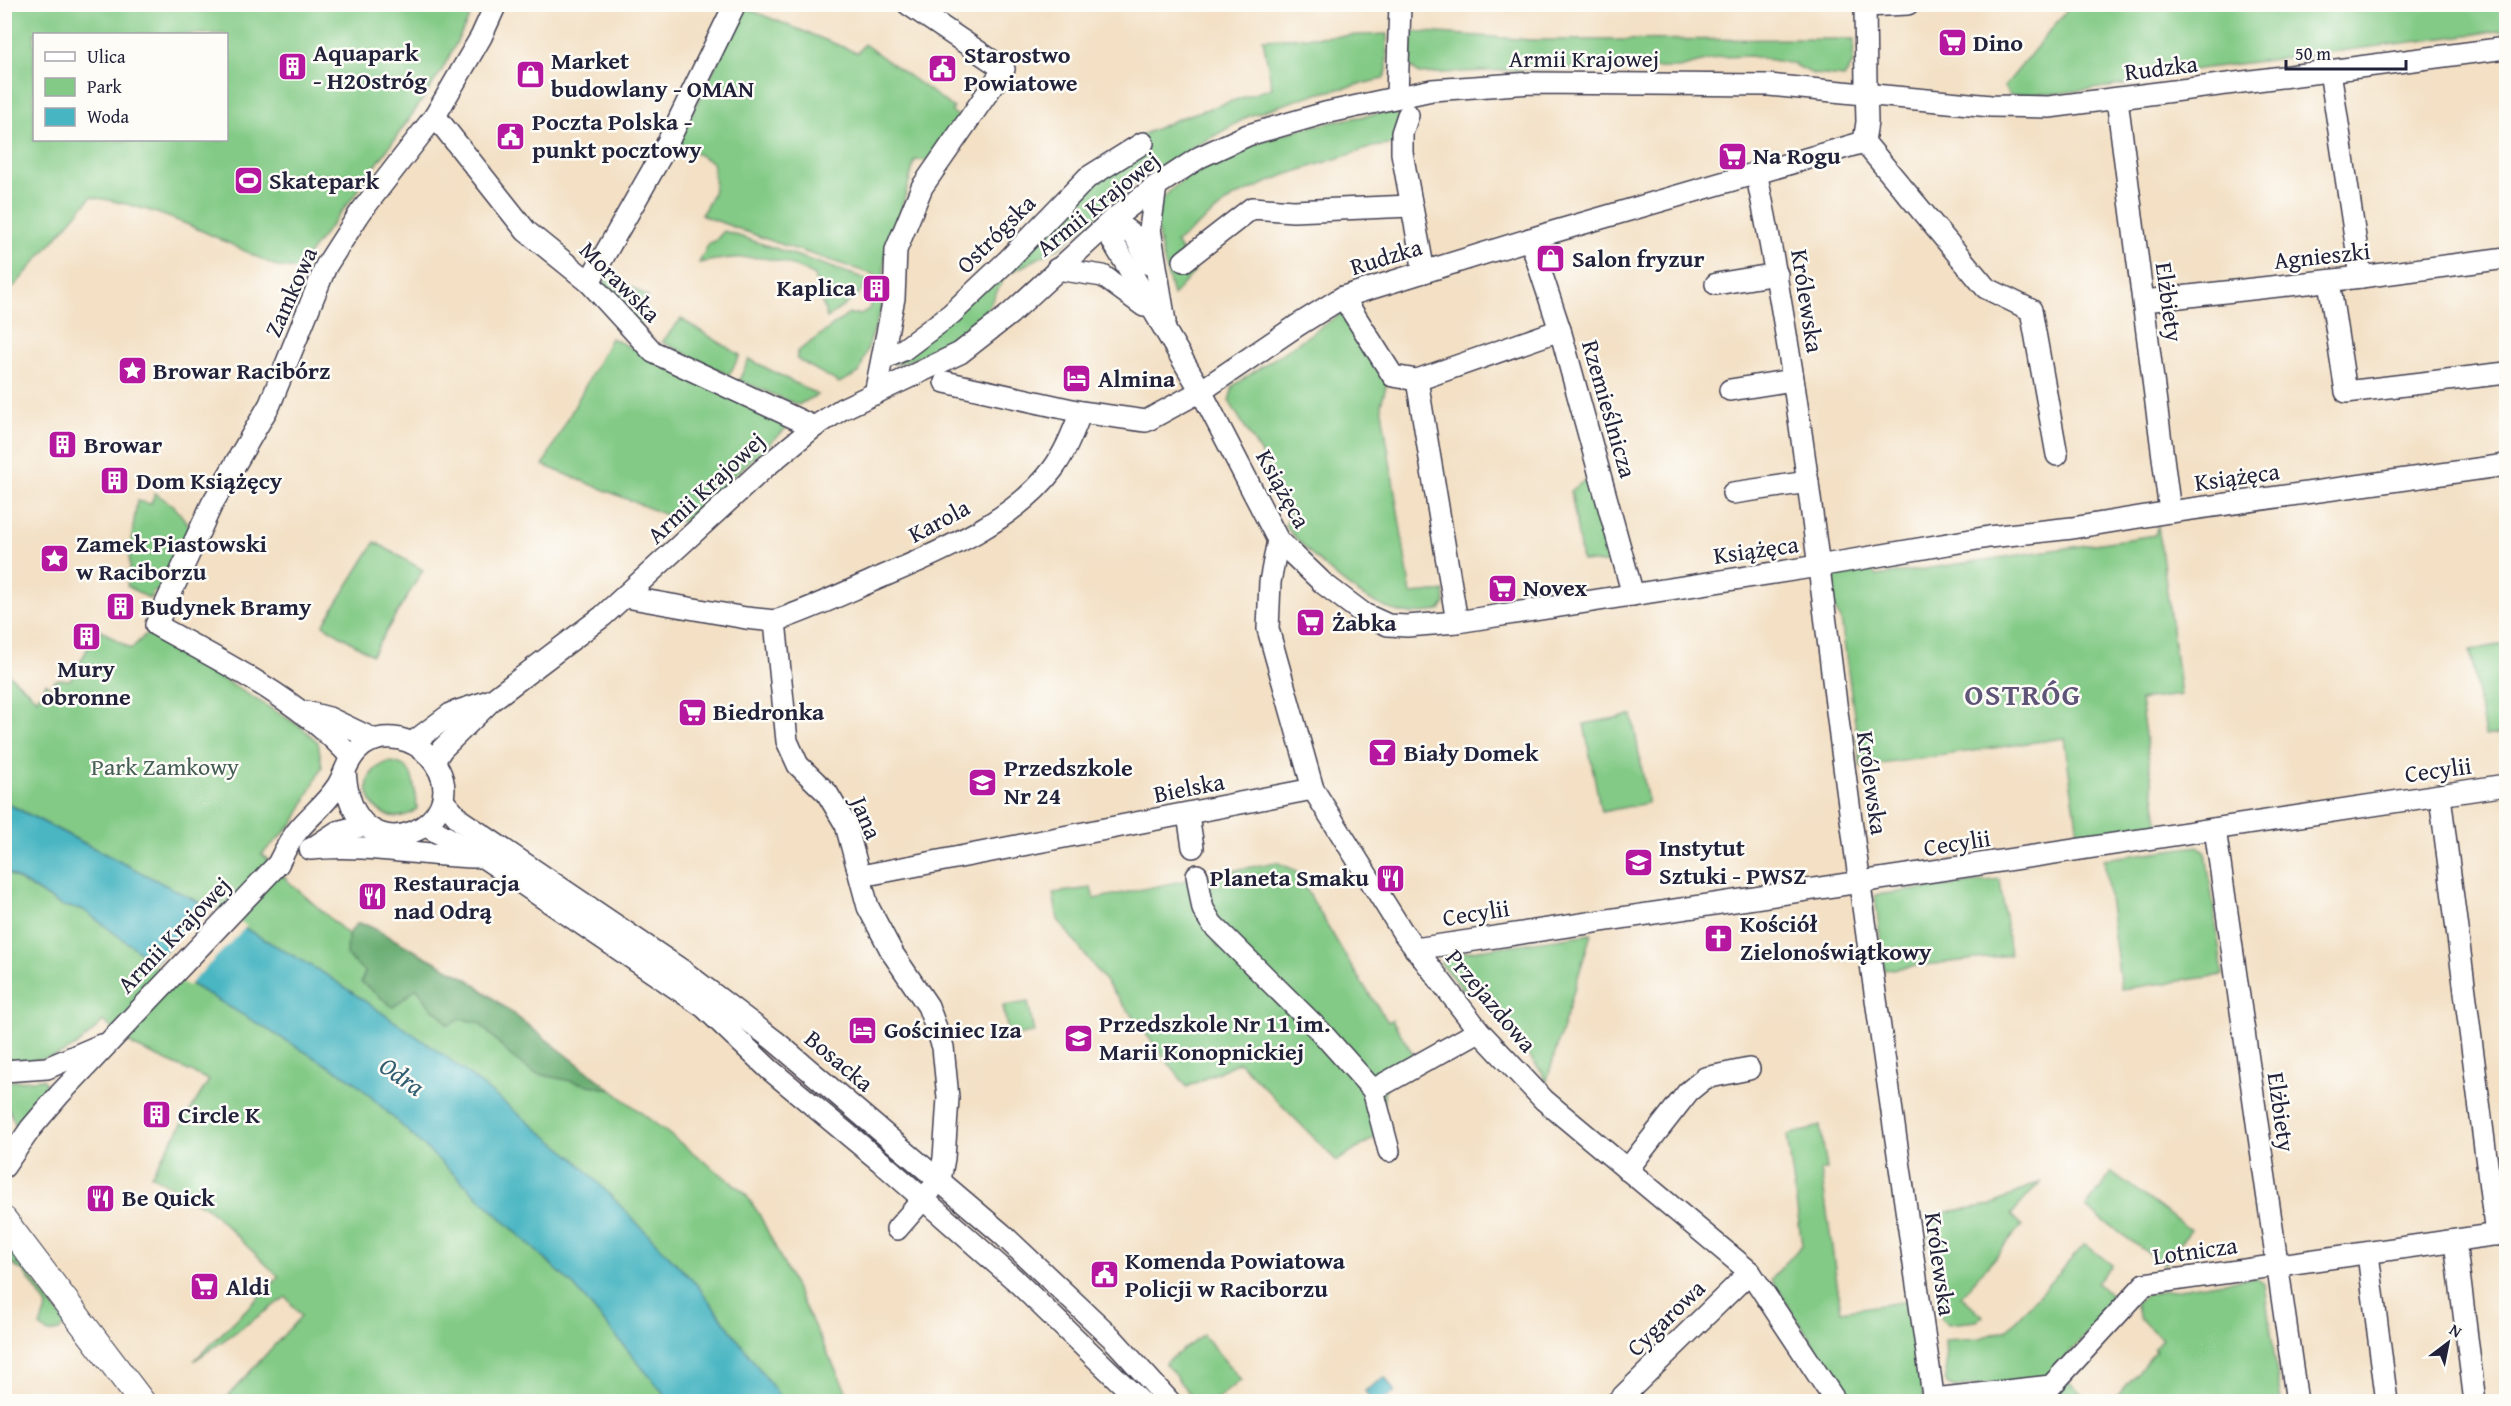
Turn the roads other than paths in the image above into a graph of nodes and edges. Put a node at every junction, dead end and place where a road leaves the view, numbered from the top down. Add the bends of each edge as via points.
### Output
1 (496, 4) edge
2 (735, 4) edge
3 (908, 4) edge
4 (1400, 4) edge
5 (1908, 4) edge
6 (1865, 5) edge
7 (2506, 48) edge
8 (2330, 71) junction
9 (1868, 94) junction
10 (1397, 96) junction
11 (2117, 99) junction
12 (1408, 115) dead end
13 (435, 117) junction
14 (1864, 142) junction
15 (1143, 143) dead end
16 (1756, 172) junction
17 (1155, 186) junction
18 (1411, 206) junction
19 (1112, 220) junction
20 (1530, 239) junction
21 (2506, 258) edge
22 (1184, 261) dead end
23 (1057, 269) junction
24 (1424, 272) junction
25 (1777, 274) junction
26 (2361, 277) junction
27 (2329, 281) junction
28 (590, 282) junction
29 (1158, 284) junction
30 (1716, 284) dead end
31 (1343, 297) junction
32 (2144, 301) junction
33 (1160, 322) junction
34 (1560, 330) junction
35 (883, 359) junction
36 (2506, 373) edge
37 (1417, 380) junction
38 (1793, 380) junction
39 (945, 382) dead end
40 (1730, 390) dead end
41 (1201, 391) junction
42 (875, 394) junction
43 (1081, 412) junction
44 (813, 427) junction
45 (2057, 455) dead end
46 (2506, 465) edge
47 (1808, 482) junction
48 (1733, 493) dead end
49 (2170, 512) junction
50 (1278, 540) junction
51 (1818, 566) junction
52 (1633, 595) junction
53 (626, 597) junction
54 (775, 621) junction
55 (1457, 622) junction
56 (492, 700) junction
57 (303, 711) junction
58 (375, 740) junction
59 (412, 743) junction
60 (434, 761) junction
61 (348, 764) junction
62 (2506, 785) edge
63 (1314, 789) junction
64 (2440, 796) junction
65 (443, 801) junction
66 (1188, 815) junction
67 (365, 825) junction
68 (426, 826) junction
69 (2215, 829) junction
70 (1193, 847) dead end
71 (310, 849) junction
72 (483, 857) junction
73 (278, 864) junction
74 (1197, 875) dead end
75 (861, 876) junction
76 (1860, 884) junction
77 (1415, 949) junction
78 (1479, 1030) junction
79 (113, 1035) junction
80 (1749, 1069) dead end
81 (4, 1071) edge
82 (1373, 1090) junction
83 (1389, 1151) dead end
84 (4, 1167) edge
85 (1627, 1170) junction
86 (939, 1180) junction
87 (922, 1199) junction
88 (4, 1220) edge
89 (897, 1229) dead end
90 (2501, 1234) edge
91 (2455, 1241) junction
92 (2368, 1254) junction
93 (2278, 1266) junction
94 (1750, 1272) junction
95 (1934, 1400) edge
96 (142, 1401) edge
97 (1141, 1401) edge
98 (1170, 1401) edge
99 (1617, 1401) edge
100 (1836, 1401) edge
101 (2297, 1401) edge
102 (2387, 1401) edge
103 (2475, 1401) edge

1 - 13 street, Zamkowa
2 - 28 street via 663,152
3 - 35 street via 1004,69 922,187 896,250 894,298
4 - 10 street
5 - 6 street
6 - 9 street
7 - 8 street, Rudzka
8 - 11 street, Rudzka
8 - 26 street
9 - 10 street, Armii Krajowej via 1769,86 1531,83 1465,86
9 - 11 street, Rudzka via 2009,108
9 - 14 street
10 - 17 street, Armii Krajowej via 1248,135 1200,157
11 - 32 street, Elżbiety
12 - 18 street via 1401,143
13 - 28 street, Morawska via 526,231
13 - 57 street, Zamkowa via 360,213 326,266 270,404 212,504 156,625
14 - 16 street, Rudzka
14 - 45 street via 1986,288 2031,309
15 - 35 street, Ostrógska via 1087,178 951,314 903,350
16 - 20 street, Rudzka
16 - 25 street, Królewska
17 - 19 street, Armii Krajowej
17 - 29 street, Książęca via 1150,229
18 - 22 street via 1293,211 1252,208
18 - 24 street
19 - 23 street, Armii Krajowej
19 - 29 street, Książęca via 1135,236
19 - 33 street, Książęca via 1113,242
20 - 24 street, Rudzka
20 - 34 street, Rzemieślnicza
21 - 26 street, Agnieszki
23 - 33 street, Książęca via 1113,281
23 - 42 street, Armii Krajowej via 1010,314 960,352
24 - 31 street, Rudzka
25 - 30 street
25 - 38 street, Królewska
26 - 27 street, Agnieszki
27 - 32 street, Agnieszki
27 - 36 street via 2346,392
28 - 44 street, Morawska via 653,352
29 - 33 street, Książęca
31 - 37 street via 1393,376
31 - 41 street, Rudzka
32 - 49 street, Elżbiety
33 - 41 street, Książęca
34 - 37 street
34 - 52 street, Rzemieślnicza
35 - 42 street
37 - 55 street
38 - 40 street
38 - 47 street, Królewska
39 - 43 street, Rudzka
41 - 43 street, Rudzka via 1146,421
41 - 50 street, Książęca
42 - 44 street, Armii Krajowej
43 - 54 street, Karola via 1066,449 1046,477 983,528 933,555
44 - 53 street, Armii Krajowej via 762,469
46 - 49 street, Książęca
47 - 48 street
47 - 51 street, Królewska
49 - 51 street, Książęca
50 - 55 street, Książęca via 1324,584 1364,614 1388,625
50 - 63 street, Przejazdowa via 1270,582 1268,629
51 - 52 street, Książęca
51 - 76 street, Królewska
52 - 55 street, Książęca
53 - 54 street
53 - 56 street, Armii Krajowej
54 - 75 street, Jana via 787,741 798,765 826,793 846,825
56 - 59 street, Armii Krajowej via 452,713
56 - 60 street, Armii Krajowej
57 - 58 street, Zamkowa via 329,718
57 - 61 street, Zamkowa
58 - 59 street via 394,738
58 - 61 street via 358,749
59 - 60 street
60 - 65 street
61 - 67 street via 349,799
61 - 73 street, Armii Krajowej via 333,793 297,831
62 - 64 street, Cecylii
63 - 66 street, Bielska
63 - 77 street, Przejazdowa
64 - 69 street, Cecylii
64 - 90 street
65 - 68 street
65 - 86 street, Bosacka via 460,820 735,1010
66 - 70 street
66 - 75 street, Bielska
67 - 68 street via 394,836
67 - 71 street, Armii Krajowej via 337,832
68 - 72 street
69 - 76 street, Cecylii
69 - 93 street, Elżbiety
71 - 72 street via 341,846
71 - 73 street, Armii Krajowej
72 - 87 street via 704,1007 769,1069
73 - 79 street, Armii Krajowej
74 - 82 street via 1203,909 1212,924 1321,1032
75 - 86 street, Jana via 868,907 928,1006 943,1047 948,1098
76 - 77 street, Cecylii
76 - 95 street, Królewska
77 - 78 street, Przejazdowa
78 - 82 street
78 - 85 street, Przejazdowa via 1544,1100
79 - 81 street, Armii Krajowej via 46,1068
79 - 84 street, Armii Krajowej via 48,1107
80 - 85 street via 1705,1078 1688,1092
82 - 83 street
85 - 94 street, Przejazdowa
86 - 87 street
86 - 98 street, Bosacka via 1064,1292
87 - 89 street
87 - 97 street via 1014,1279
88 - 96 main road
90 - 91 street, Lotnicza
91 - 92 street, Lotnicza
91 - 103 street
92 - 93 street, Lotnicza
92 - 102 street
93 - 95 street, Lotnicza via 2145,1284 2051,1386
93 - 101 street, Elżbiety
94 - 99 street, Cygarowa
94 - 100 street, Przejazdowa

